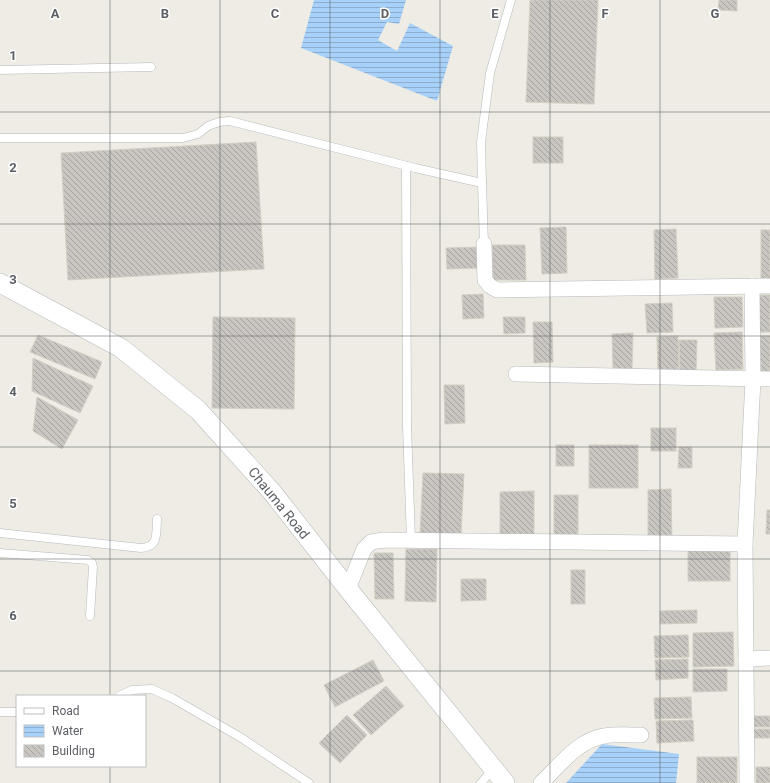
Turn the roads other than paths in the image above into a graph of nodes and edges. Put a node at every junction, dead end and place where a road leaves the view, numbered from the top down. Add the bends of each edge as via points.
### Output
1 (511, 0) edge
2 (151, 67) dead end
3 (0, 70) edge
4 (0, 138) edge
5 (406, 166) junction
6 (482, 183) junction
7 (484, 244) joint
8 (0, 283) edge
9 (752, 286) junction
10 (770, 286) edge
11 (516, 374) dead end
12 (753, 379) junction
13 (770, 379) edge
14 (157, 519) dead end
15 (0, 533) edge
16 (411, 540) junction
17 (745, 544) junction
18 (0, 553) edge
19 (348, 589) junction
20 (90, 616) dead end
21 (746, 658) junction
22 (770, 658) edge
23 (121, 695) edge
24 (0, 712) edge
25 (16, 712) edge
26 (641, 735) dead end
27 (493, 778) edge
28 (309, 783) edge
29 (541, 783) edge
30 (747, 783) edge

1 - 6 lane via 490,74 481,142
2 - 3 lane
4 - 5 lane via 183,138 198,134 219,122 230,121
5 - 6 lane
5 - 16 lane via 407,426
6 - 7 lane
7 - 9 street via 485,280 497,290
8 - 19 street, Chauma Road via 121,348 198,410 272,492
9 - 10 street
9 - 12 street
11 - 12 street
12 - 13 street
12 - 17 street
14 - 15 lane via 156,540 148,548
16 - 17 street
16 - 19 street via 371,542 364,549
17 - 21 street
18 - 20 lane via 88,560 93,567
19 - 27 street, Chauma Road
21 - 22 street
21 - 30 street
23 - 28 lane via 132,690 152,689 172,698 240,737
24 - 25 lane
26 - 29 street via 604,736 588,741

